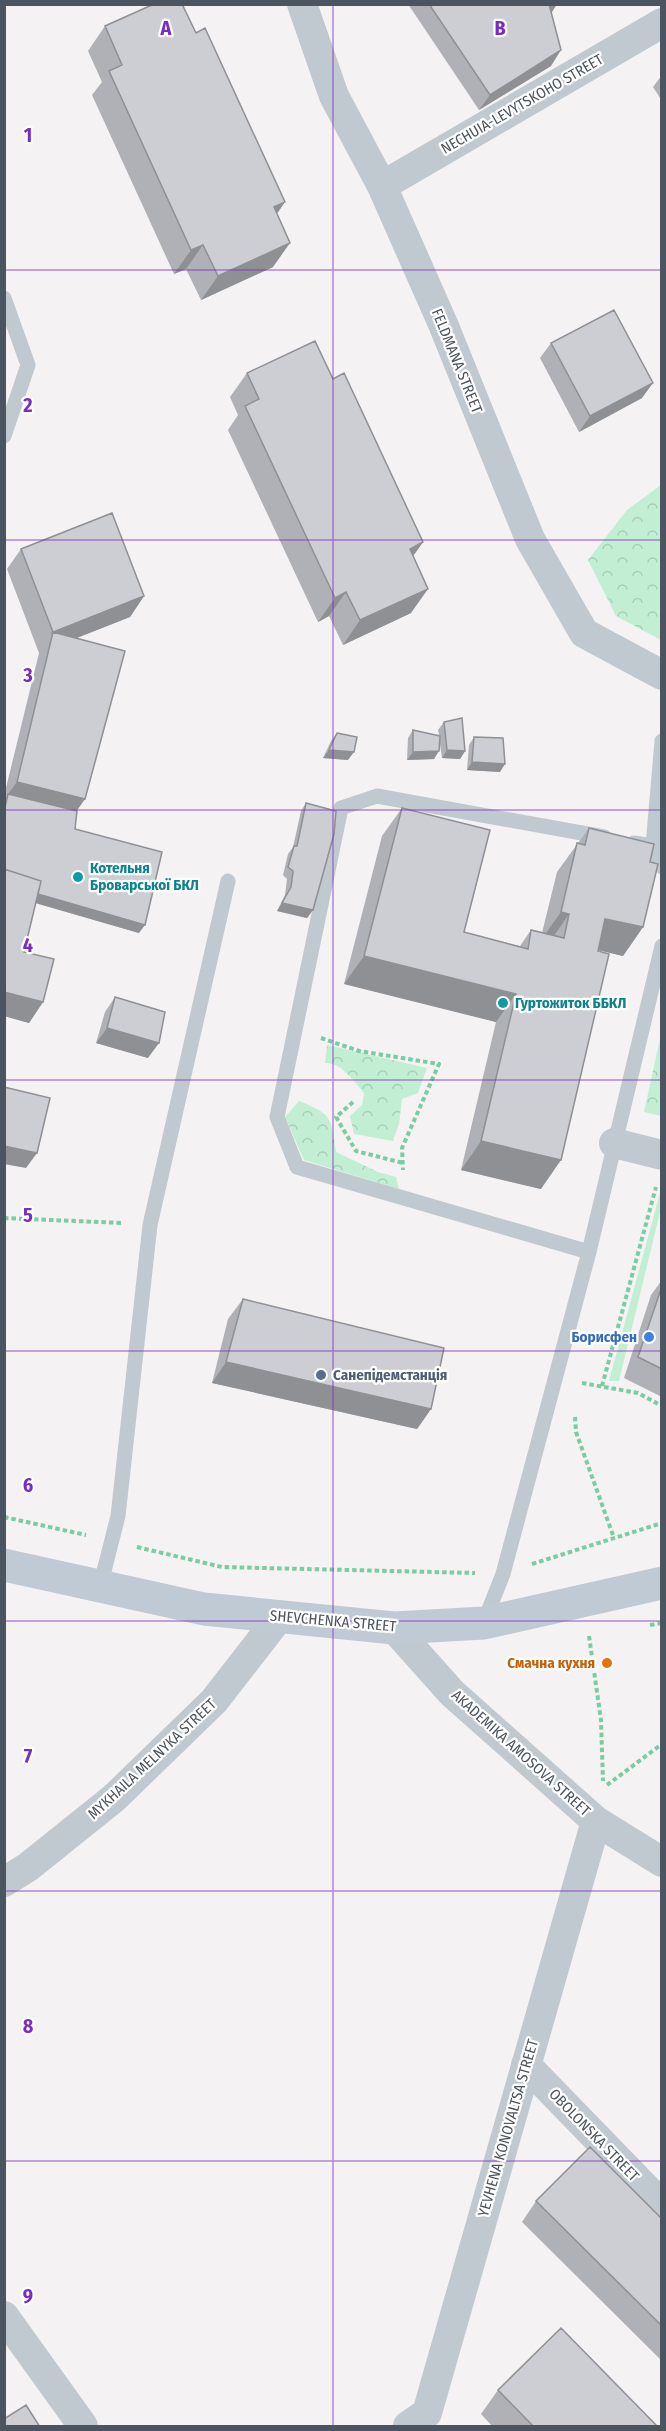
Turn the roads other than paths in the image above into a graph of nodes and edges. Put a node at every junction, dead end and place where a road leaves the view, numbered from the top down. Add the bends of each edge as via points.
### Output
1 (302, 4) edge
2 (662, 23) edge
3 (382, 186) junction
4 (4, 298) edge
5 (4, 436) edge
6 (662, 675) edge
7 (662, 741) edge
8 (653, 846) junction
9 (662, 867) edge
10 (228, 881) dead end
11 (662, 946) edge
12 (614, 1143) junction
13 (659, 1169) edge
14 (589, 1252) junction
15 (4, 1565) edge
16 (662, 1582) edge
17 (100, 1587) junction
18 (280, 1616) junction
19 (484, 1623) junction
20 (394, 1628) junction
21 (596, 1821) junction
22 (662, 1862) edge
23 (4, 1882) edge
24 (526, 2065) junction
25 (662, 2205) edge
26 (4, 2316) edge
27 (425, 2422) edge
28 (83, 2427) edge

1 - 3 street, FELDMANA STREET via 334,96
2 - 3 street, NECHUIA-LEVYTSKOHO STREET
3 - 6 street, FELDMANA STREET via 530,539 584,633
4 - 5 lane via 28,365
7 - 8 lane
8 - 9 lane
8 - 14 lane via 376,796 341,808 277,1118 297,1167
10 - 17 lane via 150,1225 118,1516
11 - 12 lane
12 - 13 street
12 - 14 lane
14 - 19 lane via 503,1574
15 - 17 street, SHEVCHENKA STREET
16 - 19 street, SHEVCHENKA STREET
17 - 18 street, SHEVCHENKA STREET via 204,1609
18 - 20 street, SHEVCHENKA STREET
18 - 23 street, MYKHAILA MELNYKA STREET via 214,1701 122,1790
19 - 20 street, SHEVCHENKA STREET
20 - 21 street, AKADEMIKA AMOSOVA STREET via 452,1693
21 - 22 street, AKADEMIKA AMOSOVA STREET
21 - 24 street, YEVHENA KONOVALTSA STREET
24 - 25 street, OBOLONSKA STREET
24 - 27 street, YEVHENA KONOVALTSA STREET
26 - 28 street

